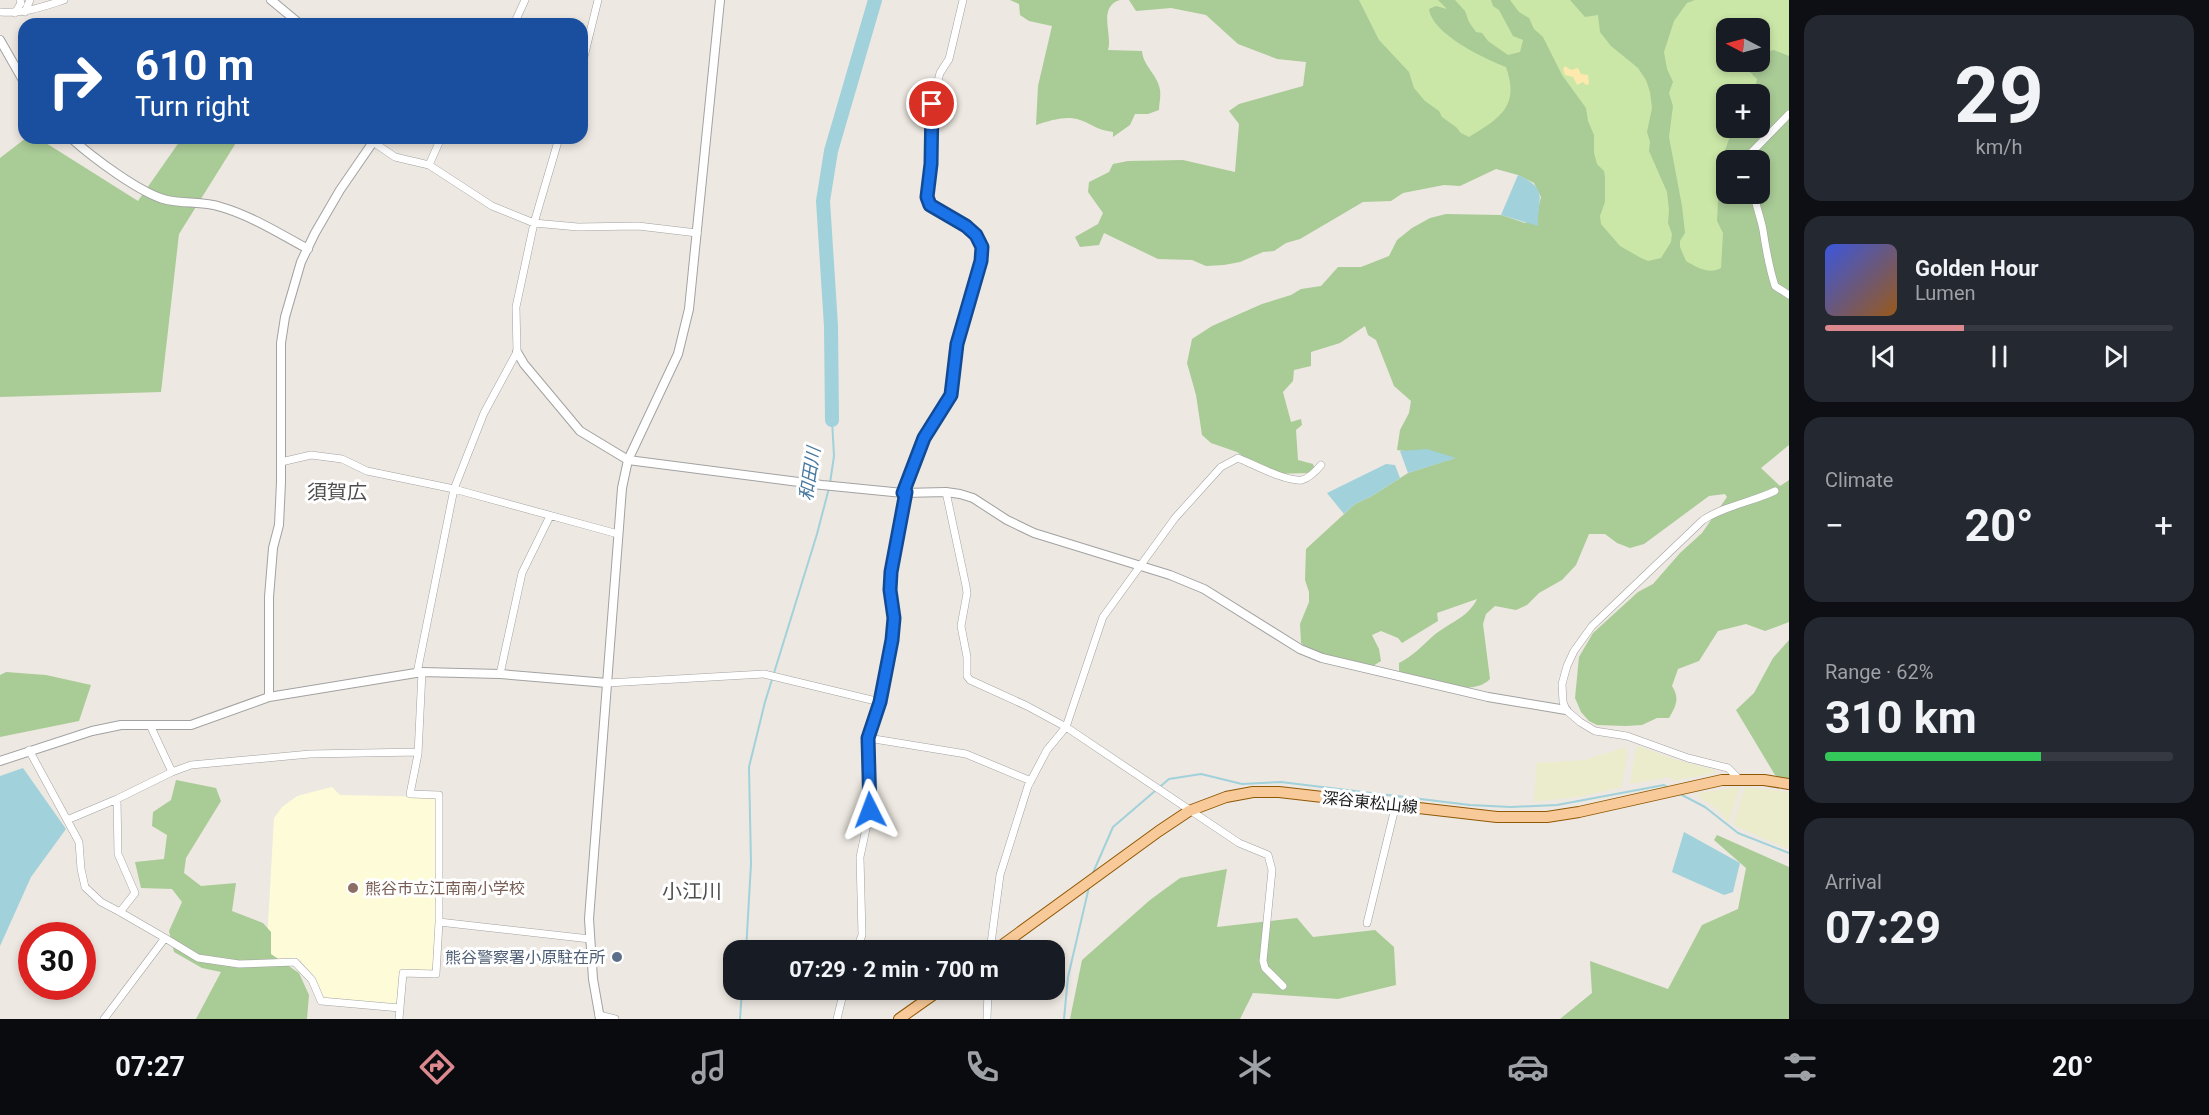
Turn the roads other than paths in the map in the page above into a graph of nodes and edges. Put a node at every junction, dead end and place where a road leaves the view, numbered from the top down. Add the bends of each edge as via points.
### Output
1 (20, 0) edge
2 (30, 0) edge
3 (64, 0) edge
4 (271, 0) edge
5 (525, 0) edge
6 (598, 0) edge
7 (720, 0) edge
8 (963, 0) edge
9 (0, 12) edge
10 (25, 12) junction
11 (15, 13) junction
12 (293, 18) edge
13 (517, 18) edge
14 (0, 40) edge
15 (588, 41) edge
16 (18, 72) edge
17 (1789, 114) edge
18 (79, 144) edge
19 (369, 144) edge
20 (377, 144) edge
21 (438, 144) edge
22 (557, 144) edge
23 (1754, 150) edge
24 (429, 165) junction
25 (1756, 204) edge
26 (534, 223) junction
27 (697, 233) junction
28 (308, 249) junction
29 (1789, 295) edge
30 (517, 352) junction
31 (628, 460) junction
32 (281, 462) junction
33 (1321, 465) dead end
34 (453, 489) junction
35 (1775, 491) dead end
36 (905, 492) junction
37 (946, 492) junction
38 (550, 516) junction
39 (618, 534) junction
40 (1138, 566) junction
41 (420, 672) junction
42 (500, 674) junction
43 (607, 683) junction
44 (269, 697) junction
45 (880, 702) junction
46 (1566, 710) junction
47 (150, 725) junction
48 (1066, 727) junction
49 (868, 738) junction
50 (29, 750) junction
51 (418, 752) junction
52 (0, 761) edge
53 (172, 772) junction
54 (1739, 779) junction
55 (1031, 781) junction
56 (1789, 784) edge
57 (117, 799) junction
58 (1396, 804) junction
59 (1189, 811) junction
60 (67, 820) junction
61 (120, 912) junction
62 (439, 922) junction
63 (1367, 923) dead end
64 (165, 938) junction
65 (590, 939) junction
66 (860, 940) edge
67 (993, 940) edge
68 (1007, 940) edge
69 (1283, 986) dead end
70 (842, 1000) edge
71 (926, 1000) edge
72 (988, 1000) edge
73 (400, 1008) junction
74 (599, 1017) edge
75 (104, 1019) edge
76 (399, 1019) edge
77 (615, 1019) edge
78 (837, 1019) edge
79 (899, 1019) edge
80 (987, 1019) edge

1 - 11 street
2 - 10 street
3 - 10 street
4 - 12 street
5 - 13 street
6 - 15 street
7 - 27 street
8 - 36 street via 949,59 933,95 927,197 930,205 976,235 982,247 981,261 957,344 951,395 924,438
9 - 11 street
10 - 11 street
14 - 16 street
17 - 23 street
18 - 28 street via 155,196 222,207
19 - 28 street
20 - 24 street via 395,157
21 - 24 street
22 - 26 street
24 - 26 street via 492,206
25 - 29 street via 1775,286
26 - 27 street via 638,226
26 - 30 street via 516,308
27 - 31 street via 685,333 669,376
28 - 32 street via 291,292 281,343
30 - 31 street via 580,431
30 - 34 street via 484,412
31 - 36 street
31 - 39 street
32 - 34 street via 311,455 342,459 367,471
32 - 44 street via 279,525 269,597
33 - 40 street via 1302,480 1238,458 1221,467
34 - 38 street
34 - 41 street
35 - 46 street via 1703,520 1592,626 1567,666 1562,684
36 - 37 street
36 - 45 street via 891,572 894,618
37 - 40 street via 973,498 1034,533
37 - 48 street via 967,593 961,626 970,680
38 - 39 street
38 - 42 street via 522,573
39 - 43 street
40 - 46 street via 1204,589 1269,631 1322,658 1488,697
40 - 48 street via 1103,617
41 - 42 street
41 - 44 street
41 - 51 street
42 - 43 street
43 - 45 street via 764,674
43 - 65 street
44 - 47 street via 191,725
45 - 49 street
46 - 54 street via 1595,731 1627,736 1728,768
47 - 50 street via 121,725
47 - 53 street
48 - 55 street via 1047,750
48 - 59 street
49 - 55 street via 966,754
49 - 66 street via 870,810 860,857
50 - 52 street
50 - 60 street
51 - 53 street via 310,754 191,765
51 - 62 street via 410,794 439,795
53 - 57 street
54 - 56 main road, 深谷東松山線
54 - 58 main road, 深谷東松山線 via 1547,817 1497,817
55 - 67 street via 1000,875
57 - 60 street
57 - 61 street via 118,854 135,893
58 - 59 main road, 深谷東松山線 via 1253,792
58 - 63 street
59 - 68 main road, 深谷東松山線
59 - 69 street via 1239,843 1268,855 1272,870 1263,961
60 - 61 street via 79,842 86,887 101,902
61 - 64 street
62 - 65 street
62 - 73 street via 436,974 404,973
64 - 73 street via 198,958 238,964 295,962 312,980 321,1000
64 - 75 street
65 - 74 street
70 - 78 street
71 - 79 main road
72 - 80 street
73 - 76 street
74 - 77 street

